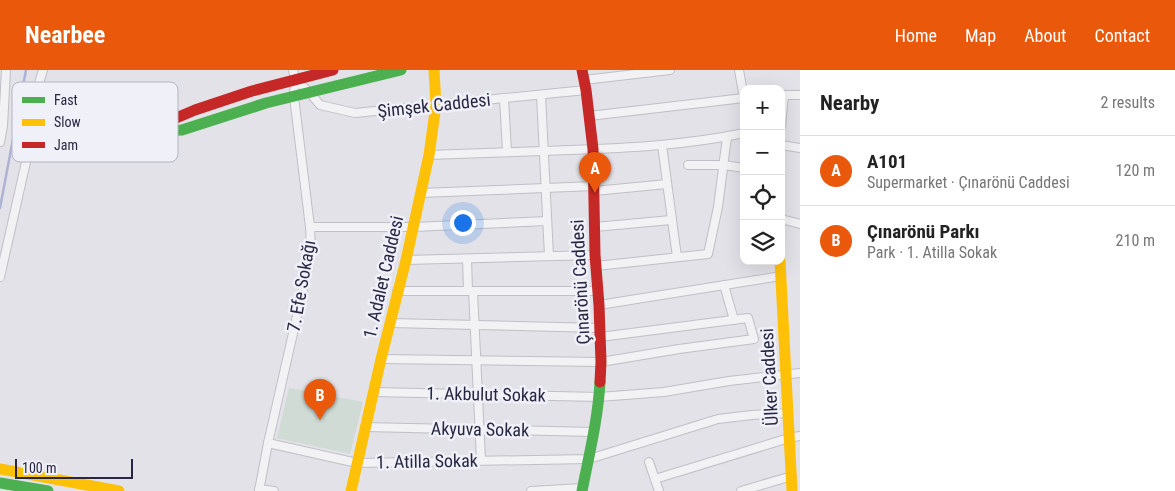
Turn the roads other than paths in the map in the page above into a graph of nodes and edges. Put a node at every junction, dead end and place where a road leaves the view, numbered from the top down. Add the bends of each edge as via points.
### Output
1 (6, 70) edge
2 (43, 70) edge
3 (333, 70) edge
4 (401, 70) edge
5 (434, 70) edge
6 (670, 70) edge
7 (739, 70) edge
8 (368, 74) edge
9 (294, 75) edge
10 (584, 80) edge
11 (39, 82) edge
12 (742, 85) edge
13 (3, 87) edge
14 (310, 93) junction
15 (541, 95) junction
16 (785, 95) edge
17 (800, 95) edge
18 (294, 97) junction
19 (504, 98) junction
20 (740, 98) edge
21 (436, 105) junction
22 (589, 116) junction
23 (178, 117) edge
24 (2, 126) edge
25 (178, 130) edge
26 (740, 134) edge
27 (727, 137) junction
28 (0, 142) edge
29 (662, 145) junction
30 (785, 146) edge
31 (800, 148) edge
32 (593, 149) junction
33 (544, 151) junction
34 (507, 152) junction
35 (429, 155) junction
36 (26, 162) edge
37 (688, 165) dead end
38 (724, 165) junction
39 (740, 167) edge
40 (667, 184) junction
41 (546, 188) junction
42 (594, 189) junction
43 (421, 193) junction
44 (671, 220) junction
45 (547, 221) junction
46 (785, 221) edge
47 (800, 224) edge
48 (413, 226) junction
49 (595, 227) junction
50 (310, 228) junction
51 (549, 256) junction
52 (677, 257) junction
53 (467, 259) junction
54 (406, 260) junction
55 (596, 261) junction
56 (780, 265) edge
57 (781, 276) junction
58 (0, 277) edge
59 (724, 285) junction
60 (397, 291) junction
61 (470, 291) junction
62 (598, 291) junction
63 (599, 305) junction
64 (734, 320) junction
65 (390, 323) junction
66 (475, 325) junction
67 (600, 333) junction
68 (381, 359) junction
69 (476, 360) junction
70 (601, 362) junction
71 (800, 373) edge
72 (786, 375) junction
73 (374, 392) junction
74 (478, 394) junction
75 (599, 397) junction
76 (788, 412) junction
77 (365, 427) junction
78 (479, 430) junction
79 (594, 432) junction
80 (795, 437) edge
81 (268, 444) junction
82 (589, 459) junction
83 (481, 460) junction
84 (649, 462) dead end
85 (357, 463) junction
86 (0, 469) edge
87 (792, 476) junction
88 (655, 478) junction
89 (0, 483) edge
90 (582, 489) edge
91 (259, 490) edge
92 (48, 491) edge
93 (119, 491) edge
94 (274, 491) edge
95 (351, 491) edge
96 (531, 491) edge
97 (659, 491) edge
98 (741, 491) edge
99 (792, 491) edge

1 - 13 street
2 - 11 street
3 - 9 street
4 - 8 street
5 - 21 street, 1. Adalet Caddesi
6 - 10 street, Şimşek Caddesi
7 - 12 street
8 - 14 street
9 - 14 street, Şimşek Caddesi
9 - 18 street, 7. Efe Sokağı
9 - 23 street
10 - 15 street, Şimşek Caddesi
10 - 22 street, Çınarönü Caddesi
13 - 24 street
14 - 18 street
14 - 21 street, Şimşek Caddesi via 320,105 355,113
15 - 19 street, Şimşek Caddesi
15 - 33 street
16 - 17 street
18 - 25 street
18 - 50 street, 7. Efe Sokağı
19 - 21 street, Şimşek Caddesi
19 - 34 street
20 - 22 street
21 - 35 street, 1. Adalet Caddesi
22 - 32 street, Çınarönü Caddesi
24 - 28 street
26 - 27 street
27 - 29 street
27 - 38 street
29 - 32 street
29 - 40 street
30 - 31 street
32 - 33 street
32 - 42 street, Çınarönü Caddesi
33 - 34 street
33 - 41 street
34 - 35 street
35 - 43 street, 1. Adalet Caddesi
36 - 58 street
37 - 38 street
38 - 39 street
38 - 52 street via 708,254
40 - 42 street
40 - 44 street
41 - 42 street
41 - 43 street
41 - 45 street
42 - 49 street, Çınarönü Caddesi
43 - 48 street, 1. Adalet Caddesi
44 - 49 street
44 - 52 street
45 - 48 street
45 - 51 street
46 - 47 street
48 - 50 street
48 - 54 street, 1. Adalet Caddesi
49 - 55 street, Çınarönü Caddesi
50 - 81 street, 7. Efe Sokağı via 309,263
51 - 53 street
51 - 55 street
52 - 55 street
53 - 54 street
53 - 61 street
54 - 60 street, 1. Adalet Caddesi
55 - 62 street, Çınarönü Caddesi
56 - 57 street, Ülker Caddesi
57 - 59 street
57 - 72 street, Ülker Caddesi
59 - 63 street
59 - 64 street
60 - 61 street
60 - 65 street, 1. Adalet Caddesi
61 - 62 street
61 - 66 street
62 - 63 street, Çınarönü Caddesi
63 - 67 street, Çınarönü Caddesi
64 - 67 street
64 - 70 street via 748,318 754,339
65 - 66 street
65 - 68 street, 1. Adalet Caddesi
66 - 67 street
66 - 69 street
67 - 70 street, Çınarönü Caddesi
68 - 69 street
68 - 73 street, 1. Adalet Caddesi
69 - 70 street
69 - 74 street
70 - 75 street, Çınarönü Caddesi
71 - 72 street, 1. Akbulut Sokak
72 - 75 street, 1. Akbulut Sokak via 664,392
72 - 76 street, Ülker Caddesi
73 - 74 street, 1. Akbulut Sokak
73 - 77 street, 1. Adalet Caddesi
74 - 75 street, 1. Akbulut Sokak
74 - 78 street
75 - 79 street, Çınarönü Caddesi
76 - 80 street, Ülker Caddesi
76 - 82 street, 1. Atilla Sokak via 718,419
77 - 78 street, Akyuva Sokak
77 - 85 street, 1. Adalet Caddesi
78 - 79 street, Akyuva Sokak
78 - 83 street
79 - 82 street, Çınarönü Caddesi
80 - 87 street, Ülker Caddesi
80 - 88 street
81 - 85 street, 1. Atilla Sokak
81 - 91 street, 7. Efe Sokağı
82 - 83 street, 1. Atilla Sokak
82 - 90 street, Çınarönü Caddesi
83 - 85 street, 1. Atilla Sokak
84 - 88 street
85 - 95 street, 1. Adalet Caddesi
86 - 93 street
87 - 98 street
87 - 99 street, Ülker Caddesi
88 - 97 street
89 - 92 street
90 - 96 street
91 - 94 street

